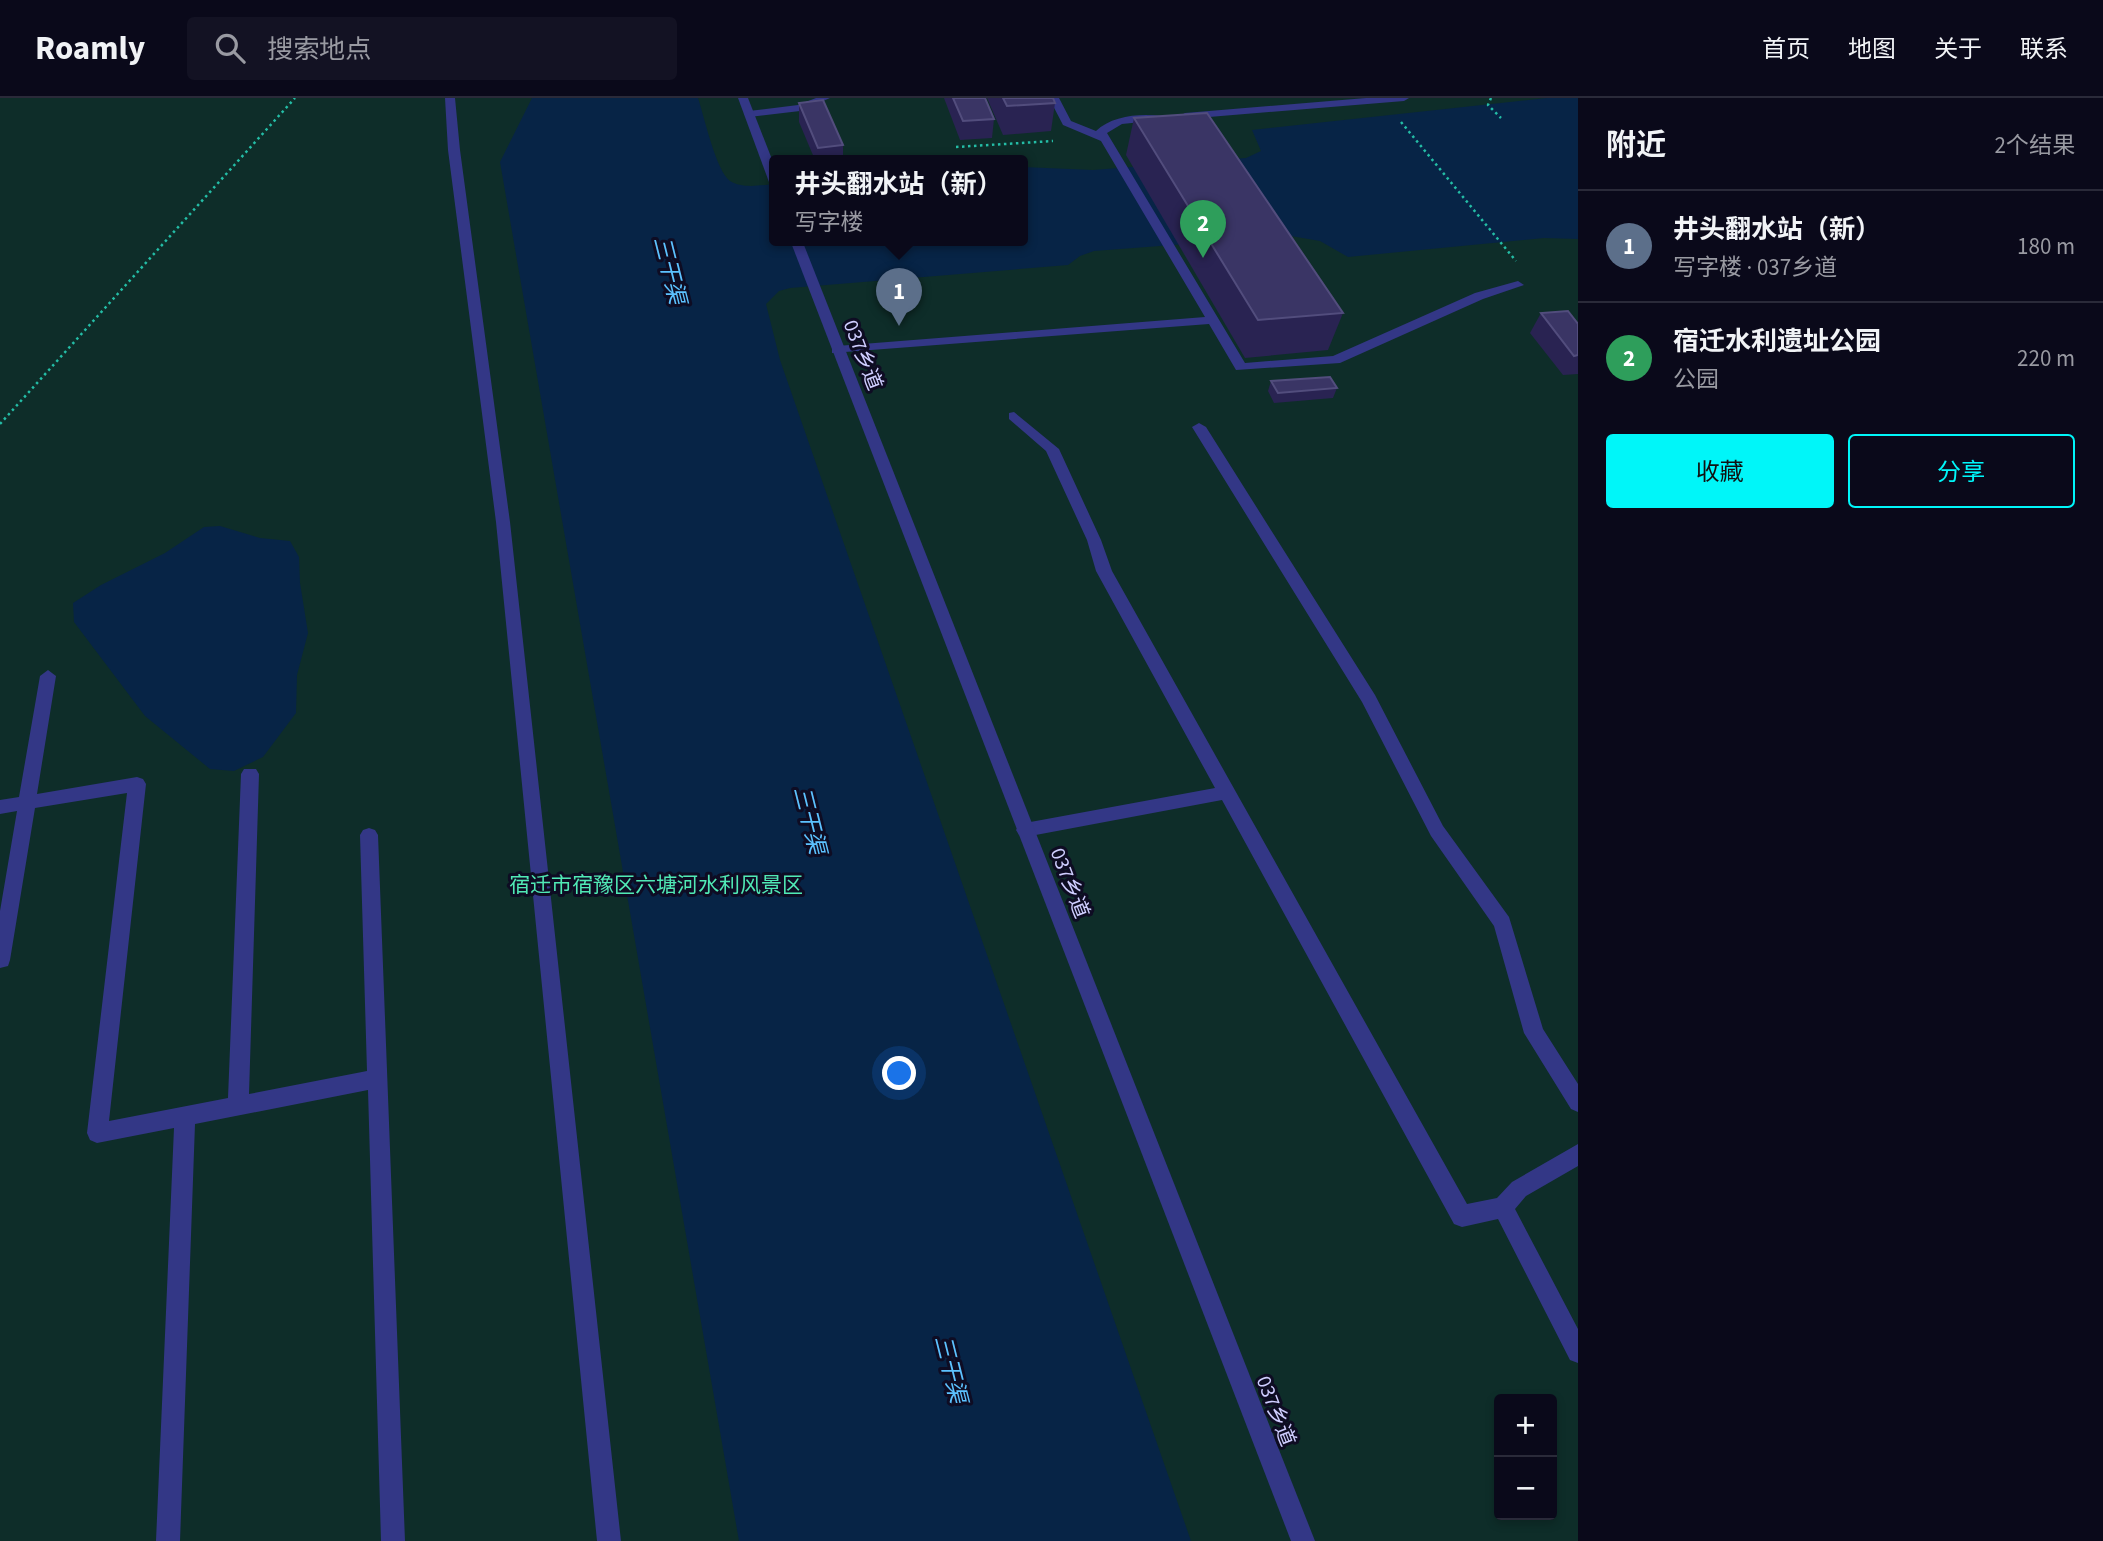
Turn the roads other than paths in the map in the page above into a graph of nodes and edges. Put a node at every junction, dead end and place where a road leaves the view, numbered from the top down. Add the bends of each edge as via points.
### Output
1 (450, 98) edge
2 (743, 98) edge
3 (825, 98) edge
4 (1054, 98) edge
5 (1404, 98) edge
6 (749, 114) junction
7 (1176, 117) edge
8 (1163, 118) edge
9 (1105, 139) junction
10 (769, 166) edge
11 (798, 246) edge
12 (1518, 285) road end
13 (1213, 320) junction
14 (837, 349) junction
15 (1014, 416) dead end
16 (1199, 427) dead end
17 (48, 676) dead end
18 (250, 774) dead end
19 (1225, 793) junction
20 (27, 802) junction
21 (0, 807) edge
22 (1025, 830) junction
23 (369, 835) dead end
24 (1, 960) edge
25 (375, 1079) junction
26 (1578, 1102) edge
27 (238, 1106) junction
28 (185, 1116) junction
29 (1578, 1154) edge
30 (1503, 1206) junction
31 (1578, 1352) edge
32 (168, 1541) edge
33 (393, 1541) edge
34 (609, 1541) edge
35 (1303, 1541) edge

1 - 34 street via 503,522
2 - 6 street
3 - 6 street via 800,108
4 - 9 street via 1067,123
5 - 7 street
6 - 10 street
8 - 9 street via 1108,124 1101,132
9 - 13 street
11 - 14 street, 037乡道
12 - 13 street via 1479,296 1349,355 1315,362 1241,367
13 - 14 street
14 - 22 street, 037乡道
15 - 19 street via 1052,449 1104,571
16 - 26 street via 1369,699 1437,831 1502,923 1534,1033
17 - 20 street
18 - 27 street
19 - 22 street
19 - 30 street via 1462,1216
20 - 21 street
20 - 24 street
20 - 28 street via 137,784 97,1133
22 - 35 street, 037乡道
23 - 25 street
25 - 27 street
25 - 33 street
27 - 28 street
28 - 32 street
29 - 30 street via 1519,1189
30 - 31 street

